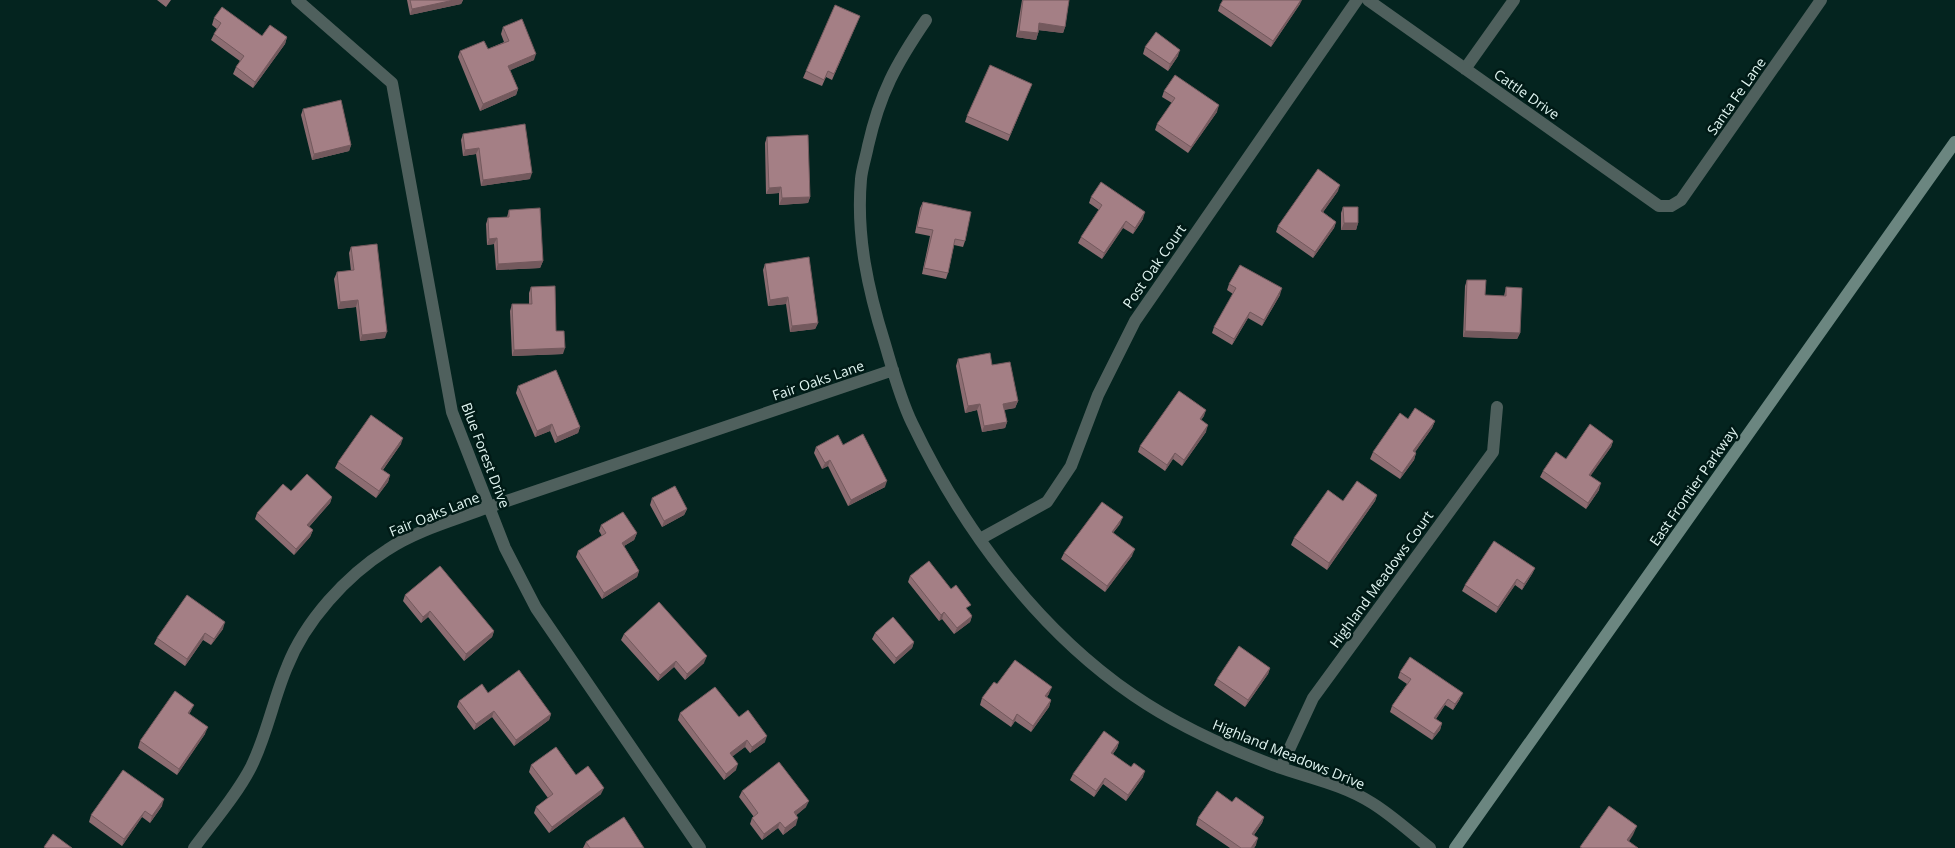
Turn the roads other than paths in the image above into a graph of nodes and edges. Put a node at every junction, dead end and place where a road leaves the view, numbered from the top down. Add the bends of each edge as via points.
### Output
1 (297, 0) edge
2 (1357, 0) edge
3 (1368, 0) edge
4 (1514, 0) edge
5 (1822, 0) edge
6 (926, 20) dead end
7 (1465, 69) junction
8 (1955, 142) edge
9 (1671, 206) joint
10 (893, 370) junction
11 (1497, 407) dead end
12 (489, 507) junction
13 (980, 539) junction
14 (1281, 767) junction
15 (194, 848) edge
16 (700, 848) edge
17 (1430, 848) edge
18 (1455, 848) edge

1 - 12 street, Blue Forest Drive via 392,83 452,412
2 - 13 street, Post Oak Court via 1135,320 1098,394 1072,466 1047,502
3 - 7 street, Cattle Drive
4 - 7 street
5 - 9 street, Santa Fe Lane via 1681,200
6 - 10 street, Highland Meadows Drive via 897,63 876,110 861,176 859,238 874,310
7 - 9 street, Cattle Drive via 1659,206
8 - 18 street, East Frontier Parkway
10 - 12 street, Fair Oaks Lane
10 - 13 street, Highland Meadows Drive via 906,408 929,456
11 - 14 street, Highland Meadows Court via 1493,452 1313,698
12 - 15 street, Fair Oaks Lane via 389,548 364,566 324,608 301,638 287,665 264,737 250,768
12 - 16 street, Blue Forest Drive via 509,556 536,608
13 - 14 street, Highland Meadows Drive via 1028,601 1106,675 1186,727 1236,751
14 - 17 street, Highland Meadows Drive via 1325,781 1372,803

